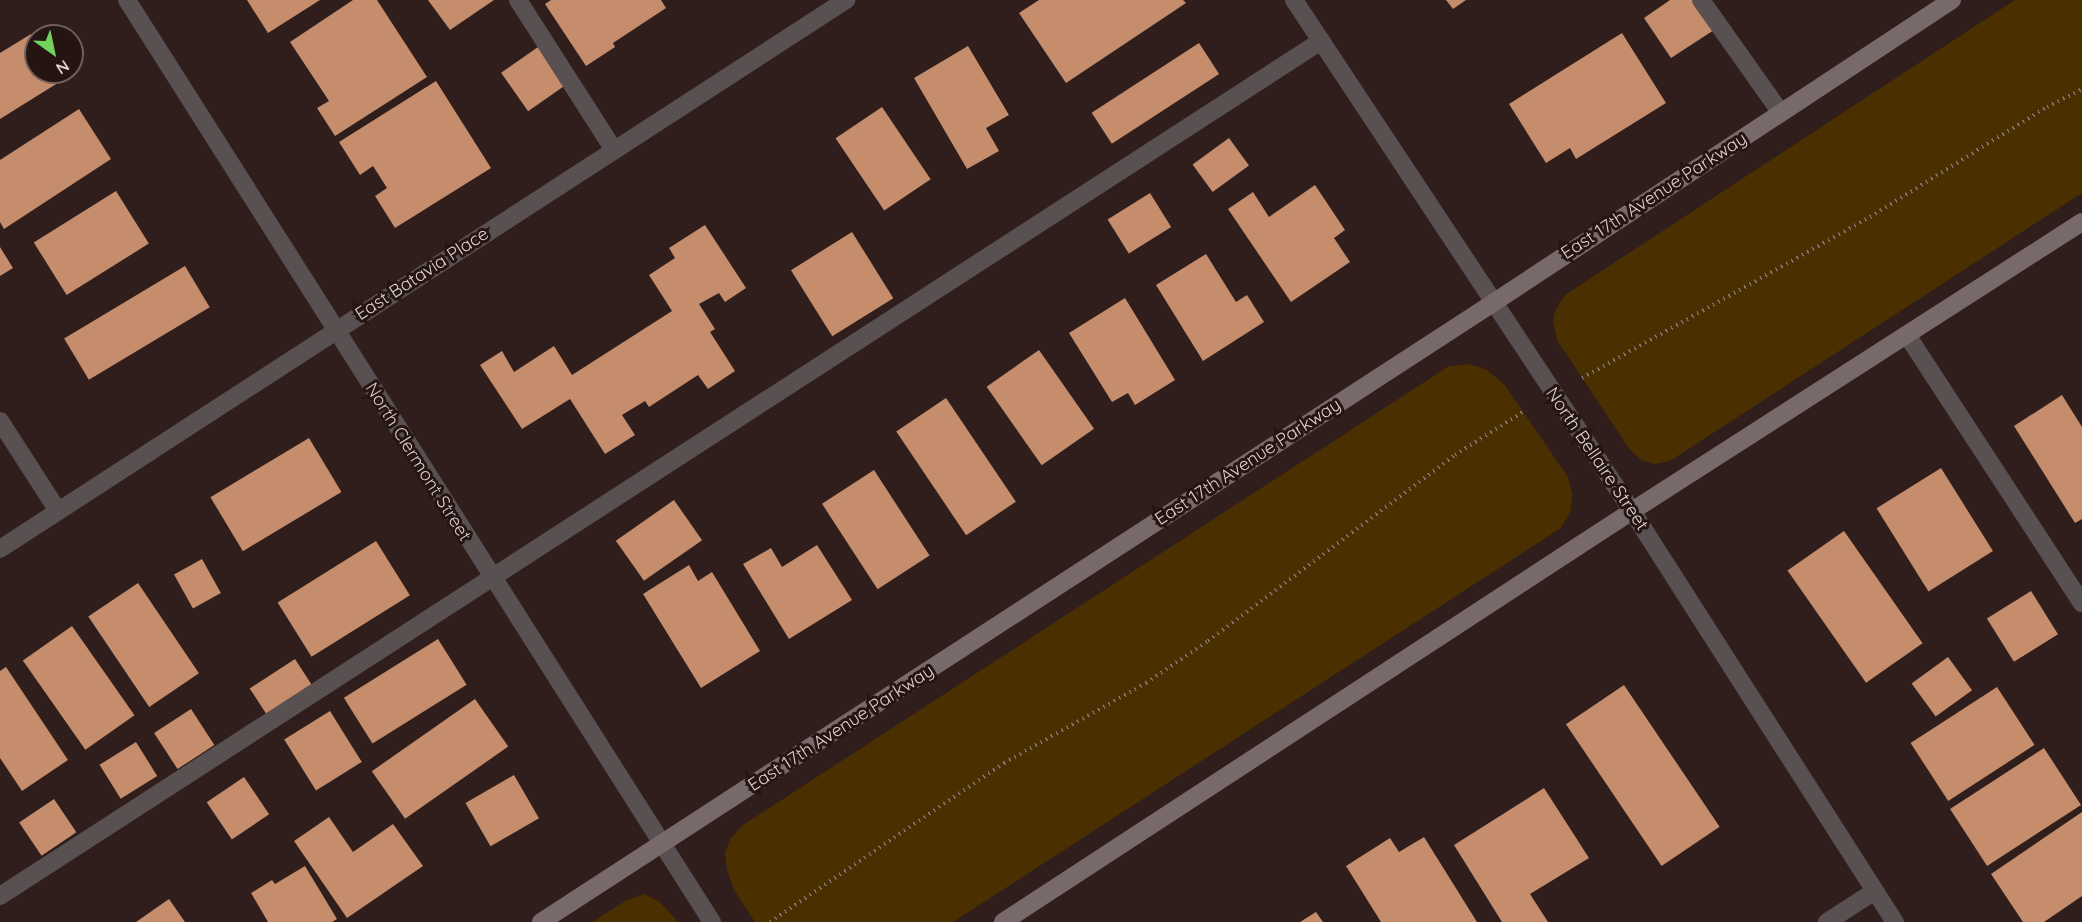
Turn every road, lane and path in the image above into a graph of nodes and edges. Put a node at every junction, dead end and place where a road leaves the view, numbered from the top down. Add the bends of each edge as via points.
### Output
1 (127, 0) edge
2 (518, 0) edge
3 (846, 0) edge
4 (1294, 0) edge
5 (1701, 0) edge
6 (1952, 0) edge
7 (1321, 41) junction
8 (2082, 89) edge
9 (1781, 113) junction
10 (614, 150) junction
11 (2082, 222) edge
12 (1493, 303) junction
13 (335, 330) junction
14 (1907, 335) junction
15 (1553, 393) junction
16 (0, 421) edge
17 (58, 511) junction
18 (1632, 511) junction
19 (0, 549) edge
20 (491, 577) junction
21 (2082, 603) edge
22 (663, 844) junction
23 (1875, 891) junction
24 (0, 896) edge
25 (541, 922) edge
26 (712, 922) edge
27 (770, 922) edge
28 (1003, 922) edge
29 (1827, 922) edge
30 (1895, 922) edge

1 - 13 street, North Clermont Street
2 - 10 street
3 - 10 street, East Batavia Place
4 - 7 street, North Bellaire Street
5 - 9 street
6 - 9 main road, East 17th Avenue Parkway
7 - 12 street, North Bellaire Street
7 - 20 street
8 - 15 path via 1870,217
9 - 12 main road, East 17th Avenue Parkway
10 - 13 street, East Batavia Place
11 - 14 main road
12 - 15 street, North Bellaire Street
12 - 22 main road, East 17th Avenue Parkway
13 - 17 street, East Batavia Place
13 - 20 street, North Clermont Street
14 - 18 main road
14 - 21 street
15 - 18 street, North Bellaire Street
15 - 27 path via 1455,455 1164,671 1004,763
16 - 17 street
17 - 19 street, East Batavia Place
18 - 23 street, North Bellaire Street
18 - 28 main road
20 - 22 street, North Clermont Street
20 - 24 street
22 - 25 main road, East 17th Avenue Parkway
22 - 26 street, North Clermont Street
23 - 29 street
23 - 30 street, North Bellaire Street

